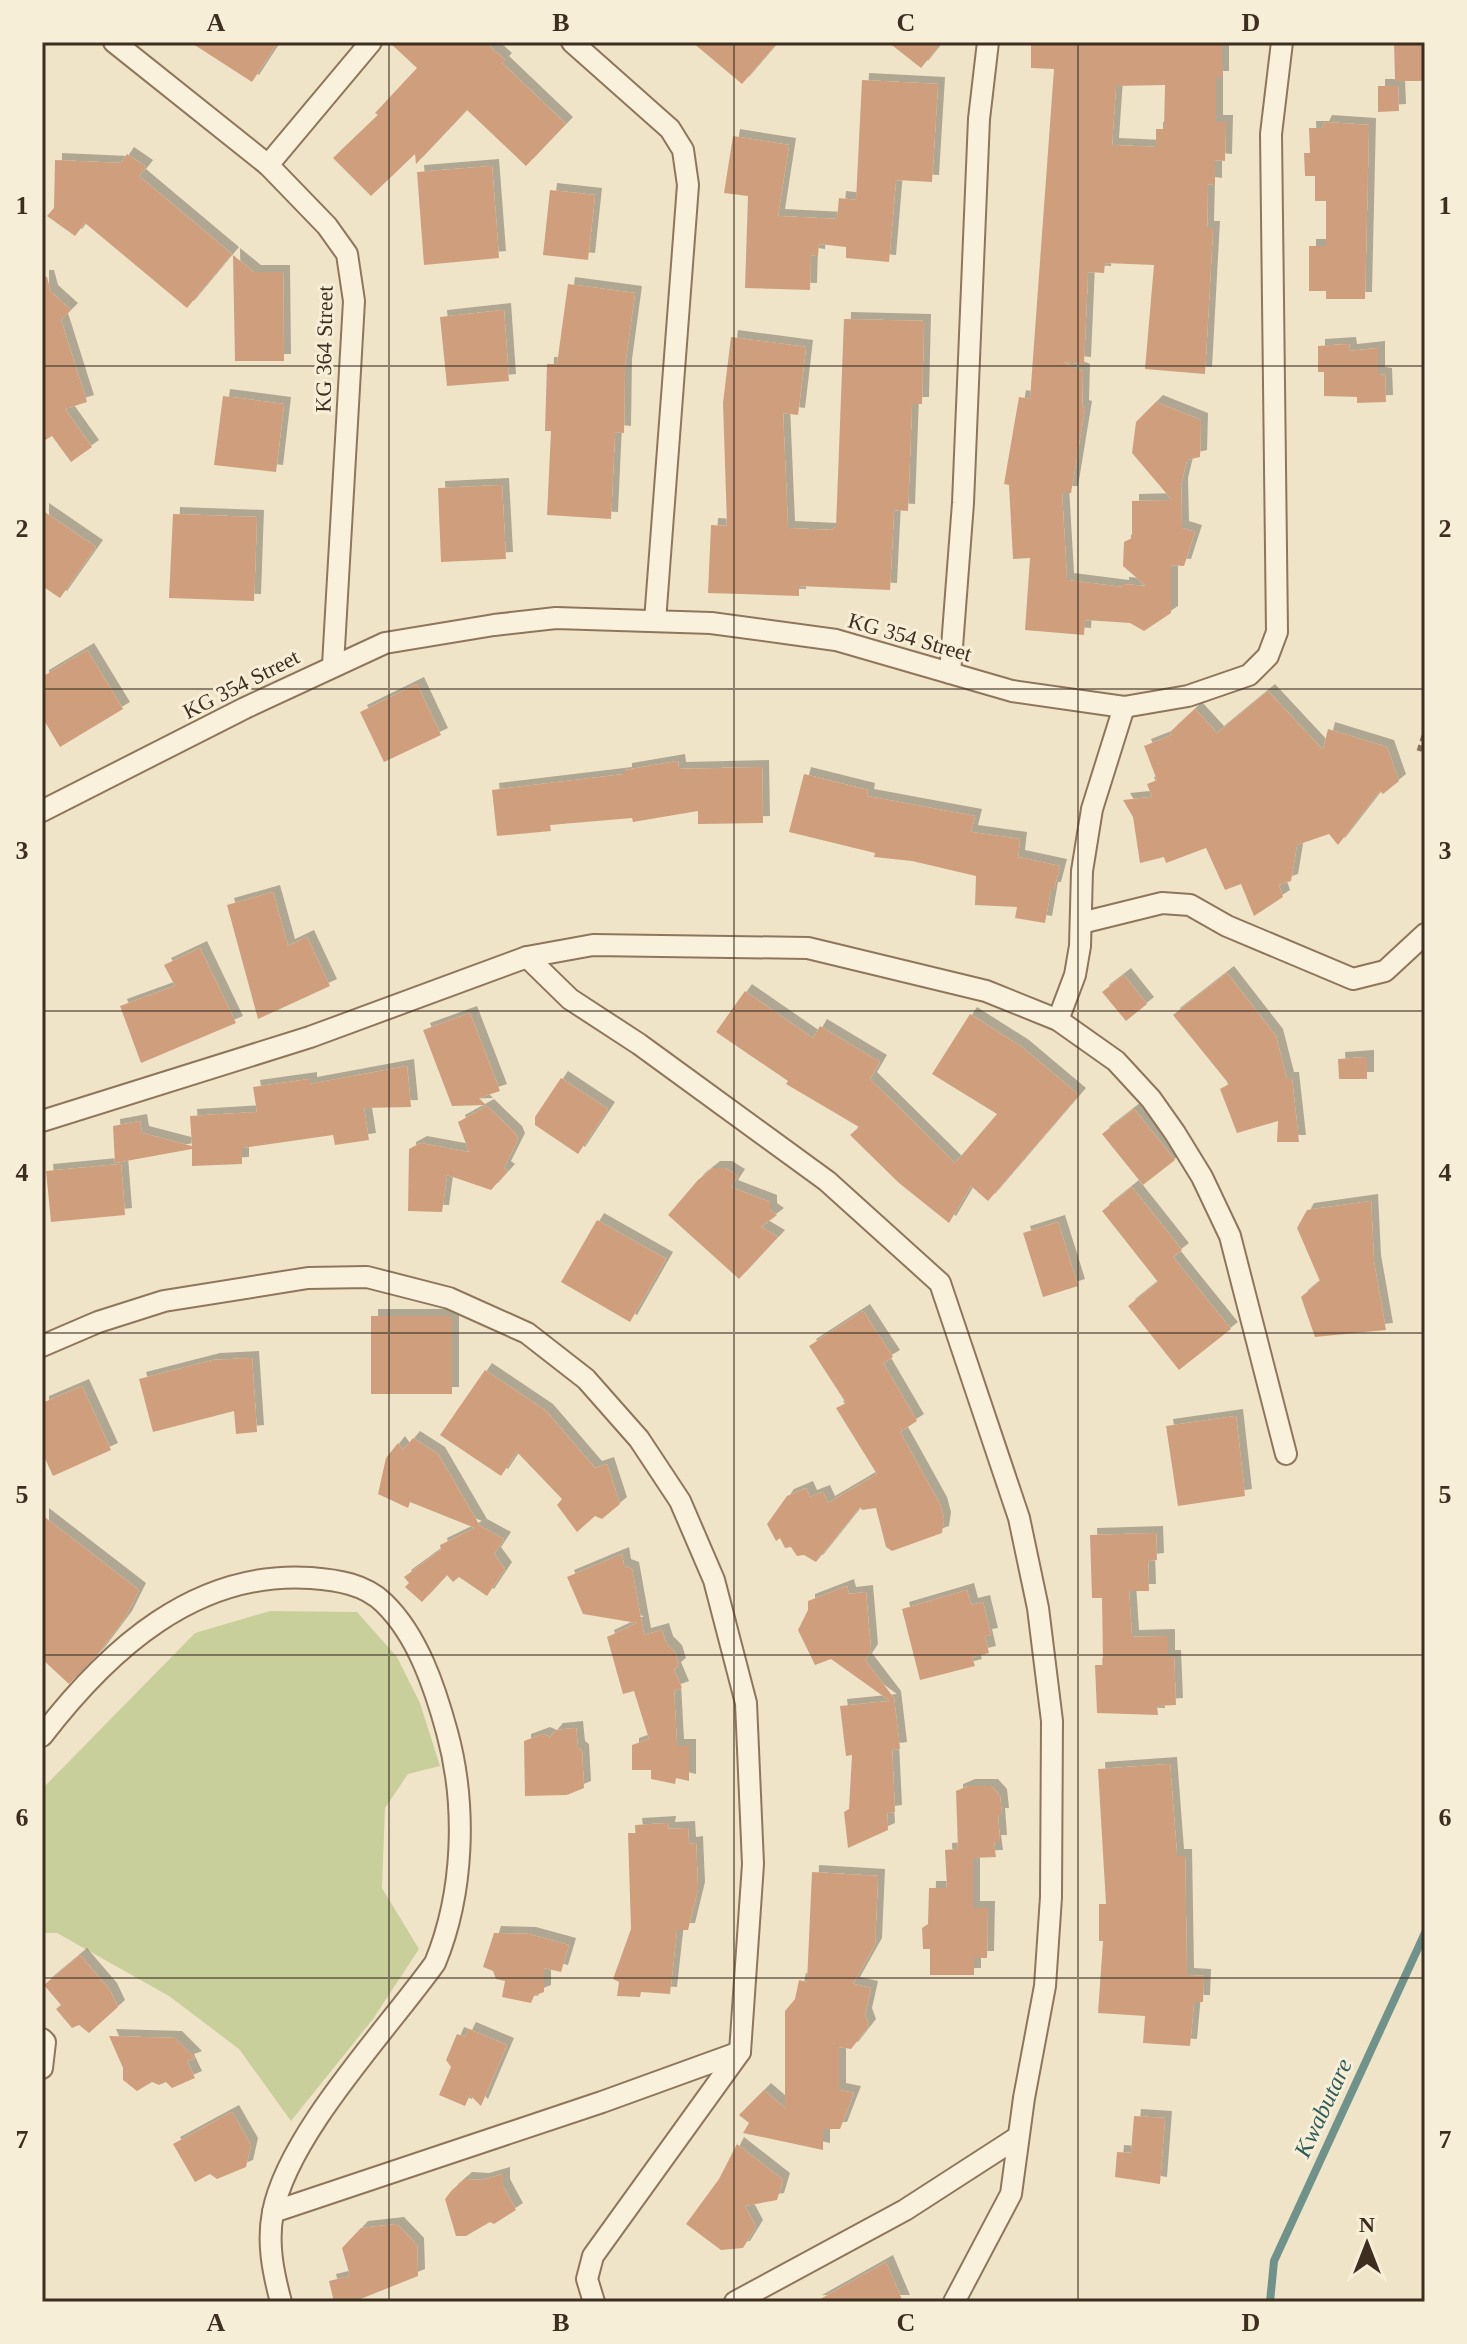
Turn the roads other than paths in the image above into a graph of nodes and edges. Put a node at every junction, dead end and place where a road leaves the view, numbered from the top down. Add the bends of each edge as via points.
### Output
1 (114, 42) edge
2 (371, 42) edge
3 (572, 42) edge
4 (988, 42) edge
5 (1282, 42) edge
6 (268, 165) junction
7 (655, 621) junction
8 (333, 665) junction
9 (950, 673) junction
10 (1124, 707) junction
11 (42, 811) edge
12 (1081, 923) junction
13 (1425, 934) edge
14 (527, 957) junction
15 (1058, 1020) junction
16 (42, 1121) edge
17 (42, 1346) edge
18 (1286, 1454) dead end
19 (42, 1736) edge
20 (42, 2039) edge
21 (740, 2052) junction
22 (42, 2068) edge
23 (1018, 2137) junction
24 (273, 2212) junction
25 (281, 2302) edge
26 (594, 2302) edge
27 (735, 2302) edge
28 (954, 2302) edge

1 - 6 street, KG 364 Street
2 - 6 street
3 - 7 street via 670,129 683,150 688,185
4 - 9 street via 979,119 963,503
5 - 10 street, KG 354 Street via 1271,134 1277,632 1268,656 1249,675 1188,696
6 - 8 street, KG 364 Street via 347,254 354,301
7 - 8 street, KG 354 Street via 556,618 494,625 385,643
7 - 9 street, KG 354 Street via 836,640
8 - 11 street, KG 354 Street
9 - 10 street, KG 354 Street via 1012,691
10 - 12 street via 1092,809
12 - 13 street via 1162,903 1190,905 1353,979 1385,971
12 - 15 street via 1075,975
14 - 15 street via 593,945 808,948 986,991
14 - 16 street via 310,1037
14 - 23 street via 570,999 827,1181 940,1283 1019,1518 1038,1608 1052,1721 1045,1986
15 - 18 street via 1116,1061 1151,1099 1202,1177 1230,1236
17 - 21 street via 164,1301 308,1278 367,1277 449,1298 527,1333 586,1379 639,1439 680,1501 714,1580 746,1703 753,1864
19 - 24 street via 73,1696 127,1645 175,1608 236,1586 295,1577 341,1580 384,1602 416,1648 458,1773 455,1887 445,1938 435,1963 293,2154
20 - 22 street
21 - 24 street
21 - 26 street via 593,2256 587,2279
23 - 27 street via 905,2210
23 - 28 street via 1011,2194
24 - 25 street via 270,2264

